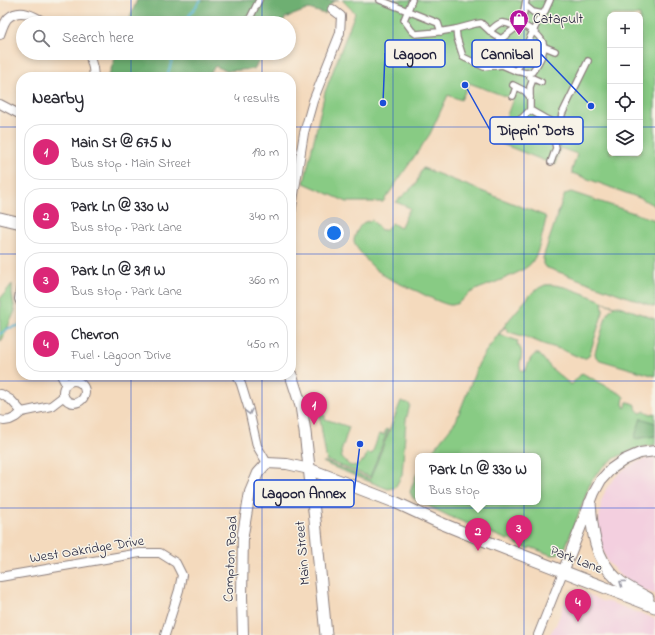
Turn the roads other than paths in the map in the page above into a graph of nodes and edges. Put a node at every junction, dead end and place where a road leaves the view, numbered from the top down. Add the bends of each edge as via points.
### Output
1 (259, 0) edge
2 (380, 0) edge
3 (412, 0) edge
4 (550, 0) edge
5 (526, 3) edge
6 (332, 9) dead end
7 (407, 11) junction
8 (543, 14) junction
9 (36, 16) edge
10 (251, 16) edge
11 (519, 26) junction
12 (459, 27) junction
13 (447, 31) junction
14 (490, 31) junction
15 (534, 31) junction
16 (441, 32) junction
17 (0, 35) edge
18 (457, 38) junction
19 (501, 39) junction
20 (541, 40) junction
21 (528, 42) junction
22 (545, 47) junction
23 (555, 51) dead end
24 (91, 60) edge
25 (588, 61) dead end
26 (499, 67) junction
27 (93, 72) edge
28 (516, 72) junction
29 (526, 73) junction
30 (532, 81) junction
31 (541, 83) dead end
32 (513, 96) dead end
33 (530, 97) junction
34 (0, 104) edge
35 (530, 110) junction
36 (16, 112) edge
37 (521, 119) junction
38 (511, 124) dead end
39 (521, 127) dead end
40 (562, 127) junction
41 (551, 162) dead end
42 (296, 182) edge
43 (0, 218) edge
44 (16, 222) edge
45 (64, 380) edge
46 (239, 380) edge
47 (293, 380) edge
48 (66, 384) junction
49 (0, 394) edge
50 (64, 396) junction
51 (22, 412) junction
52 (0, 420) edge
53 (655, 451) edge
54 (267, 463) junction
55 (309, 469) junction
56 (590, 503) junction
57 (563, 572) junction
58 (0, 577) edge
59 (655, 603) edge
60 (655, 607) edge
61 (165, 635) edge
62 (243, 635) edge
63 (326, 635) edge
64 (538, 635) edge

1 - 10 street
2 - 7 street
3 - 7 street
4 - 8 street
5 - 8 street via 533,12
5 - 11 street
6 - 42 street via 341,16 340,33 313,101 304,133
7 - 16 street via 438,23
7 - 16 street via 404,20 416,34
8 - 15 street
9 - 17 street via 21,12 15,14 8,18
11 - 14 street via 501,23
11 - 15 street
11 - 19 street
12 - 13 street
12 - 14 street via 481,23
12 - 18 street
13 - 16 street
13 - 18 street
14 - 19 street
15 - 20 street
15 - 21 street
18 - 26 street via 465,58 484,67
19 - 26 street
20 - 21 street
20 - 22 street
21 - 28 street
22 - 23 street
22 - 29 street via 540,62 532,72
24 - 27 street
25 - 40 street via 580,84 562,114
26 - 28 street via 502,65
28 - 29 street
29 - 30 street
30 - 31 street
30 - 33 street
32 - 33 street via 514,86 525,91
33 - 35 street
34 - 36 street
35 - 37 street
35 - 40 street
37 - 38 street via 512,121
37 - 39 street
40 - 41 street via 554,138 556,148
43 - 44 main road
45 - 48 street
46 -> 54 street via 257,446
47 - 55 main road, Main Street via 301,406
48 - 50 street
48 - 50 street via 72,381 80,383 84,388 84,395 76,402 69,401
49 - 51 street via 11,400
50 - 51 street via 51,406
51 - 52 street via 10,420
53 - 56 street via 640,453 611,469 601,480
54 - 55 street
54 - 62 street, Compton Road via 258,473 250,492 243,534
55 - 57 main road, Park Lane
55 - 63 main road, Main Street
56 - 57 street
59 -> 56 main road via 623,584 608,569 595,544
57 - 60 main road, Park Lane
57 - 64 street
58 - 61 street, West Oakridge Drive via 140,553 160,553 176,563 182,575

